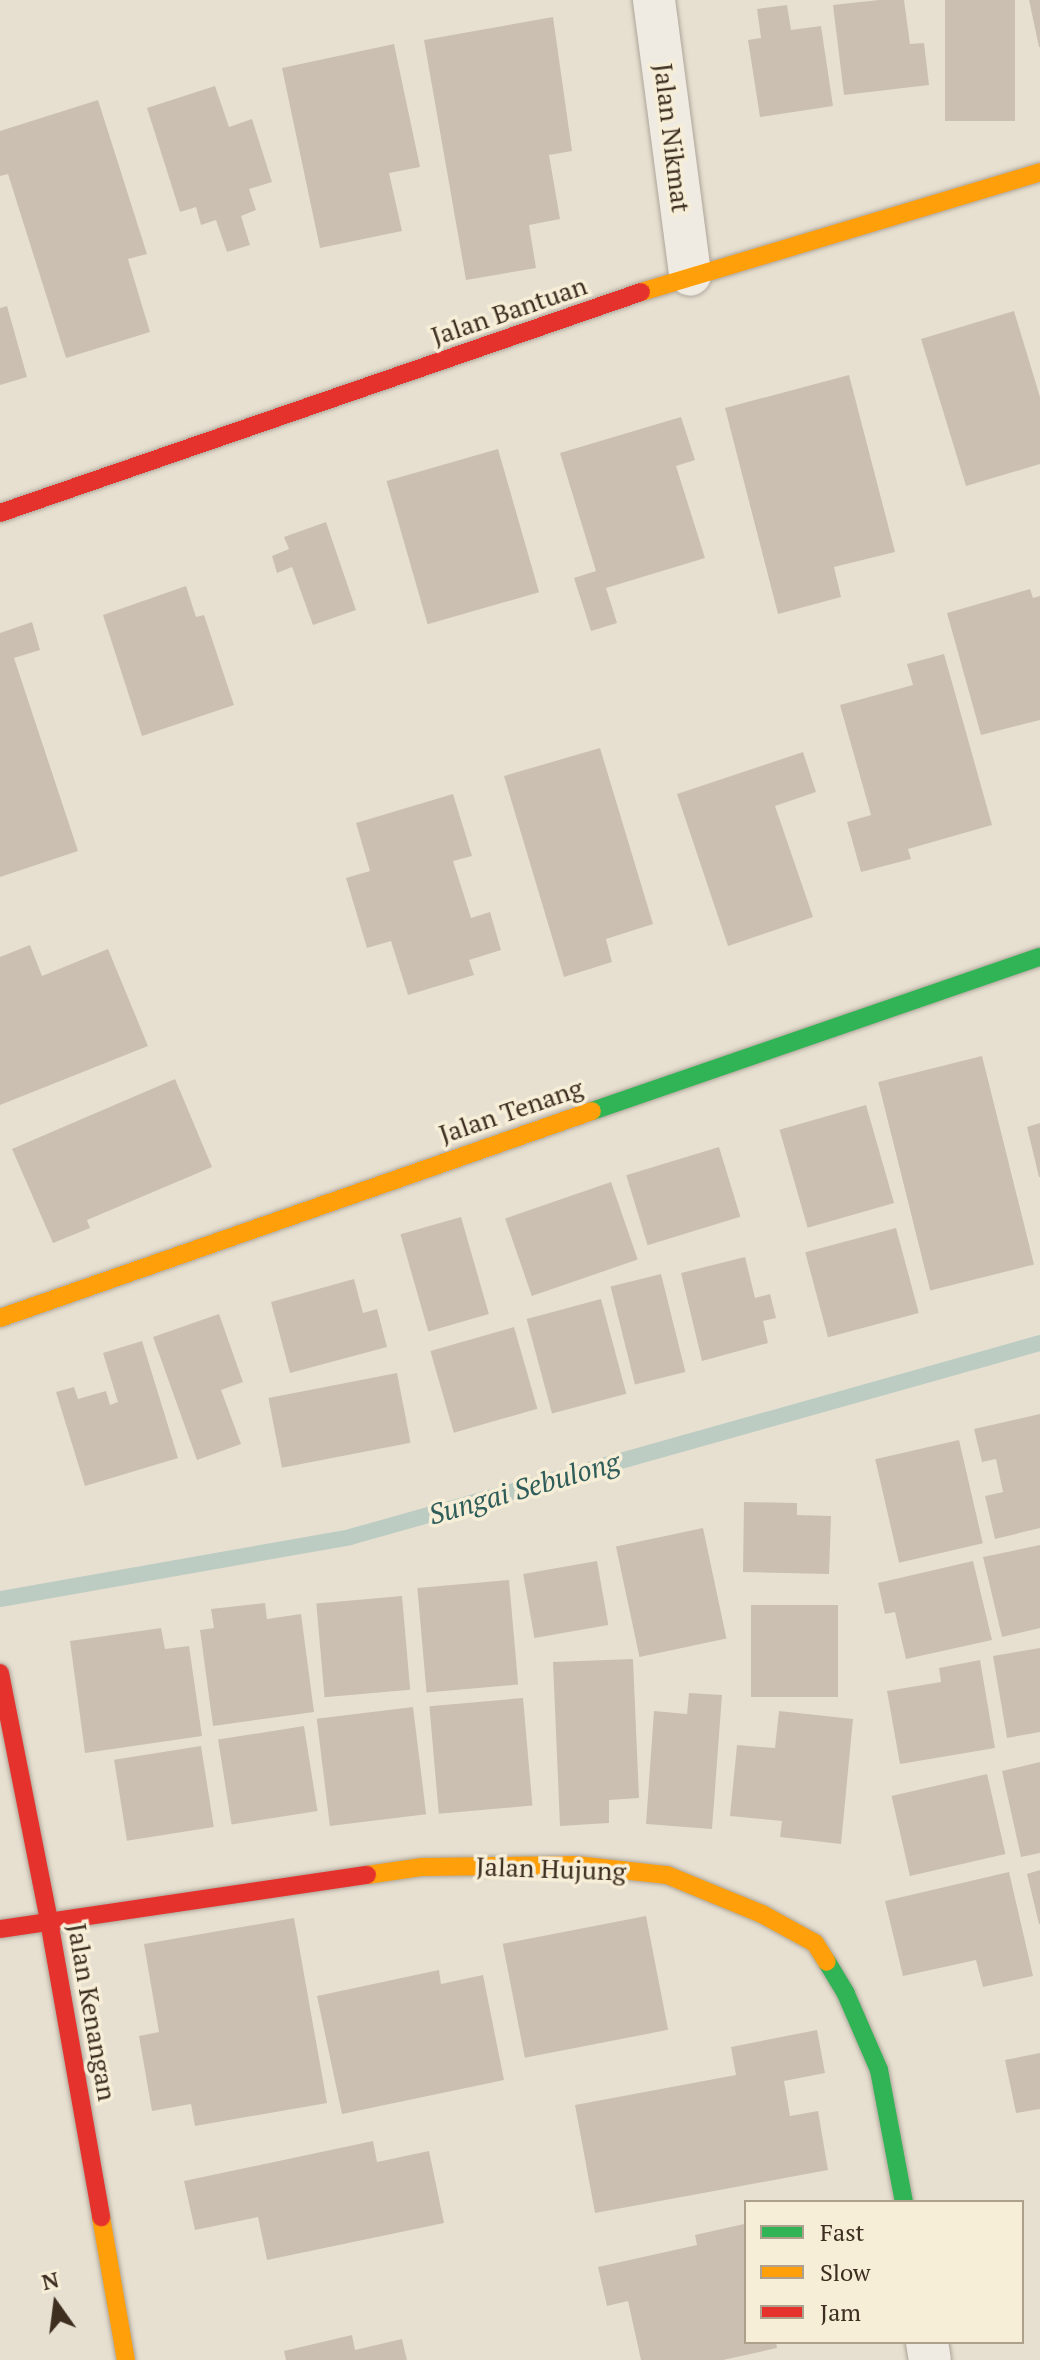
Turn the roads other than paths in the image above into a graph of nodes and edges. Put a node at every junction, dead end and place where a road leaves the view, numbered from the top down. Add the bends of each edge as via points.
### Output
1 (654, 0) edge
2 (1040, 172) edge
3 (690, 275) junction
4 (0, 513) edge
5 (1040, 957) edge
6 (0, 1318) edge
7 (0, 1673) edge
8 (49, 1921) junction
9 (0, 1929) edge
10 (904, 2200) edge
11 (126, 2360) edge

1 - 3 street, Jalan Nikmat
2 - 3 street, Jalan Bantuan
3 - 4 street, Jalan Bantuan
5 - 6 street, Jalan Tenang
7 - 8 street, Jalan Kenangan
8 - 9 street, Jalan Hujung
8 - 10 street, Jalan Hujung via 422,1867 576,1865 667,1875 762,1914 815,1943 846,1994 879,2070
8 - 11 street, Jalan Kenangan

